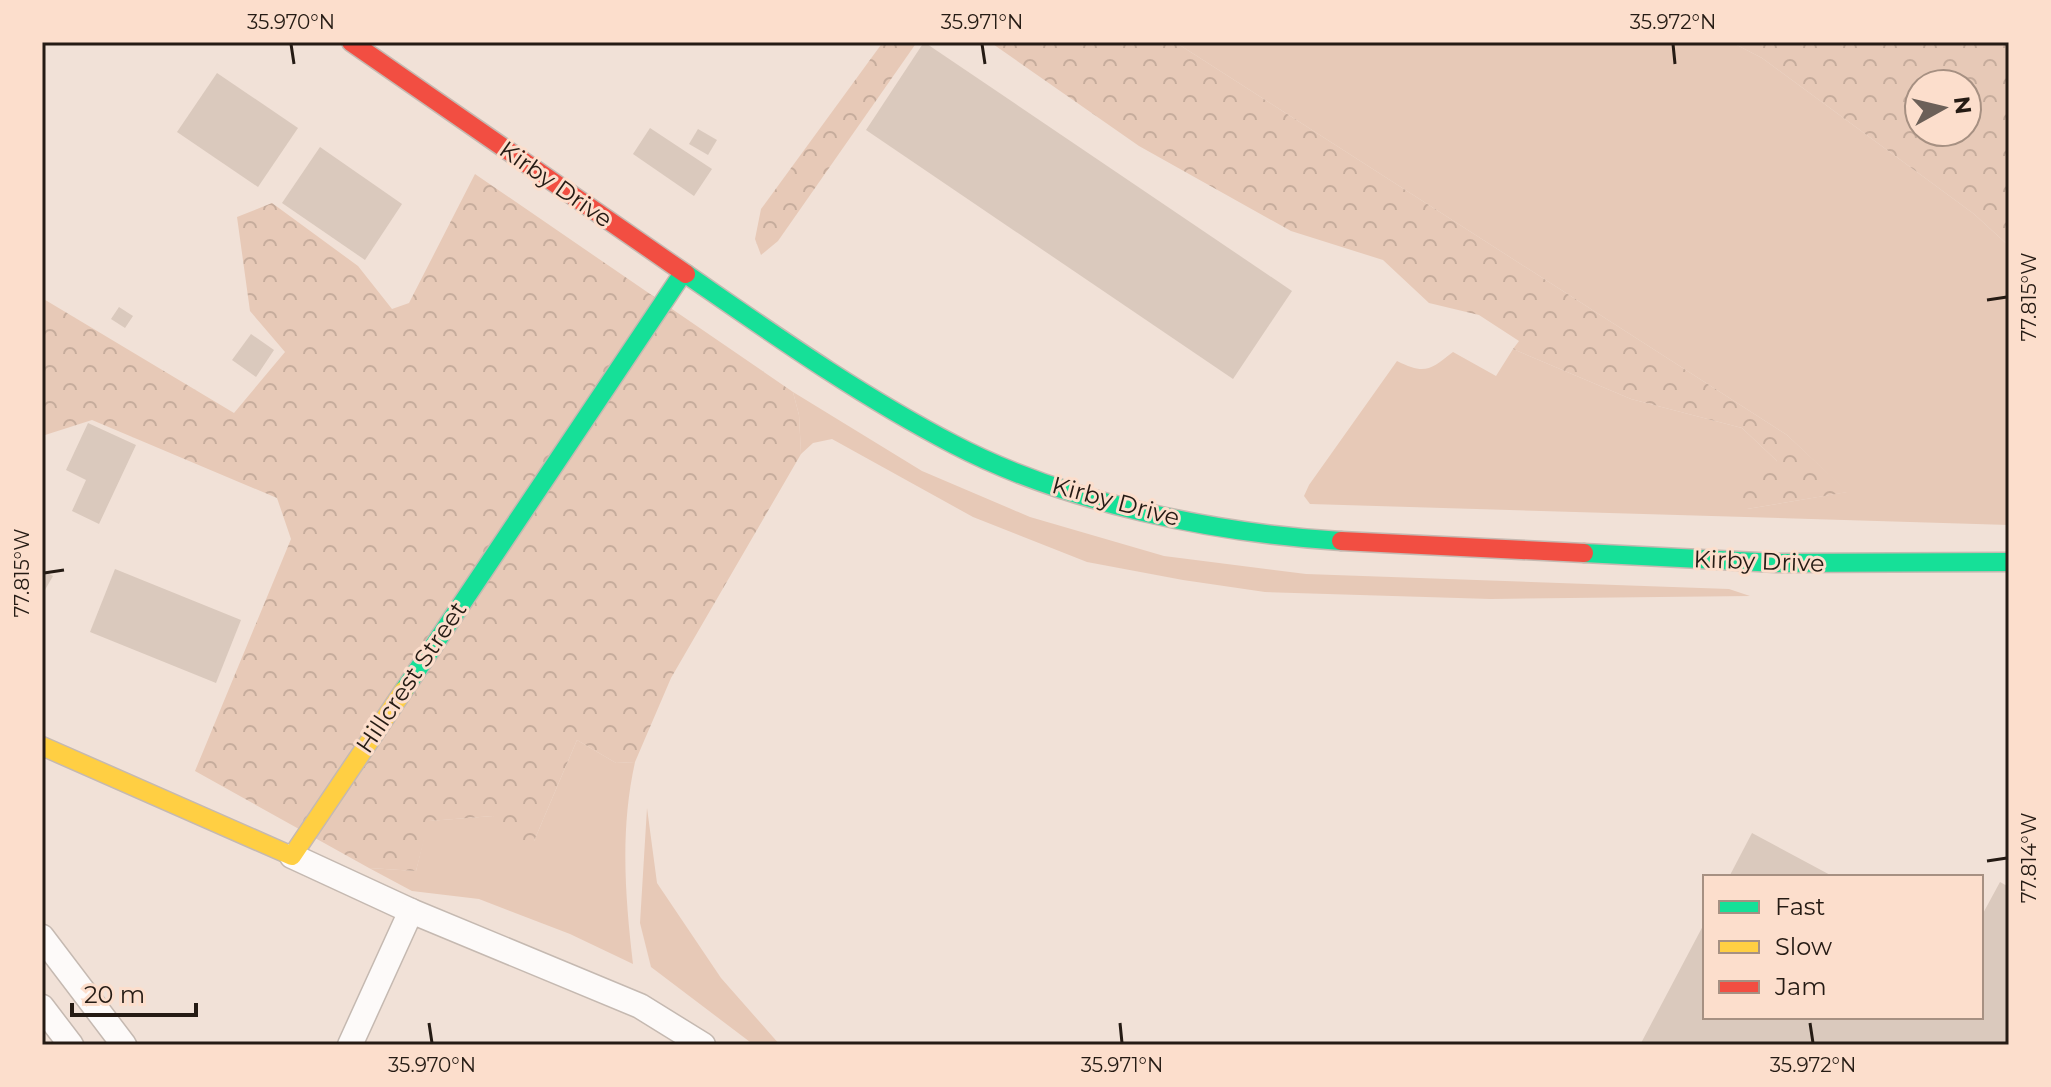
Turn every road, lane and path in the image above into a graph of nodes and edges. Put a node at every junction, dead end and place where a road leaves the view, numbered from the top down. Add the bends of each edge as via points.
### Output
1 (351, 42) edge
2 (683, 273) junction
3 (2009, 562) edge
4 (42, 746) edge
5 (292, 856) junction
6 (411, 911) junction
7 (42, 937) edge
8 (42, 1007) edge
9 (71, 1045) edge
10 (124, 1045) edge
11 (350, 1045) edge
12 (703, 1045) edge

1 - 2 street, Kirby Drive
2 - 3 street, Kirby Drive via 845,384 956,446 1108,503 1336,541 1777,563
2 - 5 street, Hillcrest Street
4 - 5 street
5 - 6 lane
6 - 11 lane
6 - 12 lane via 640,1006
7 - 10 lane
8 - 9 lane

